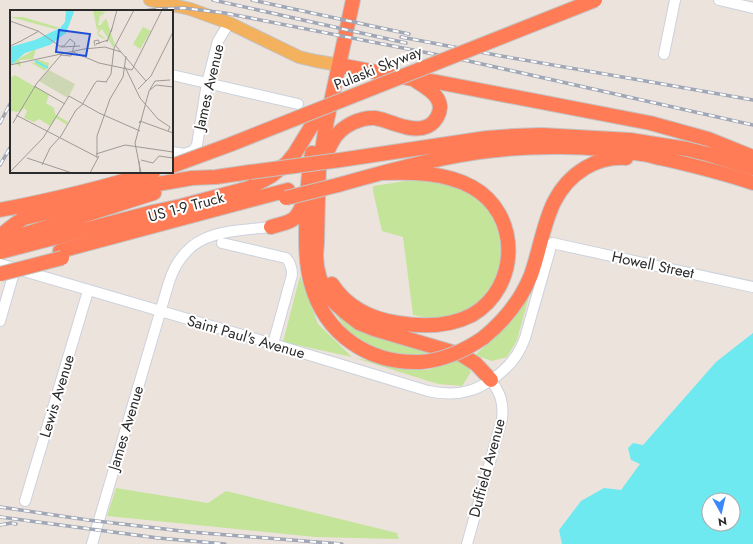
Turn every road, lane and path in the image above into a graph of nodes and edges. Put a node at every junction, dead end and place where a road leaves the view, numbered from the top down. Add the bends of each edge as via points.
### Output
1 (150, 0) edge
2 (345, 0) edge
3 (353, 0) edge
4 (573, 0) edge
5 (595, 0) edge
6 (675, 0) edge
7 (719, 0) edge
8 (753, 8) edge
9 (229, 23) junction
10 (664, 54) dead end
11 (334, 64) junction
12 (173, 75) edge
13 (413, 79) junction
14 (208, 83) junction
15 (298, 104) dead end
16 (319, 114) junction
17 (173, 152) edge
18 (425, 154) junction
19 (753, 157) edge
20 (173, 158) edge
21 (665, 159) junction
22 (173, 166) edge
23 (753, 168) edge
24 (319, 169) junction
25 (123, 173) edge
26 (149, 173) edge
27 (381, 173) junction
28 (216, 177) junction
29 (338, 181) junction
30 (753, 183) edge
31 (306, 196) junction
32 (0, 203) edge
33 (0, 210) edge
34 (271, 227) junction
35 (0, 241) edge
36 (58, 242) junction
37 (222, 243) dead end
38 (312, 246) junction
39 (0, 252) edge
40 (0, 260) edge
41 (0, 265) edge
42 (15, 269) junction
43 (0, 274) edge
44 (753, 287) edge
45 (88, 290) junction
46 (161, 312) junction
47 (0, 320) edge
48 (273, 344) junction
49 (491, 380) junction
50 (25, 500) dead end
51 (92, 544) edge
52 (467, 544) edge

1 - 9 main road via 190,9
2 - 11 highway
3 - 11 highway
4 - 20 highway, Pulaski Skyway
5 - 22 highway, Pulaski Skyway, bridge
6 - 10 street
7 - 8 street
9 - 11 main road via 294,56
9 - 14 street, James Avenue via 218,42
11 - 13 highway
11 - 16 highway
11 - 24 highway
12 - 14 street
13 - 19 highway via 664,126 708,139
13 - 24 highway via 431,90 438,99 439,114 435,121 425,128 415,130 374,118 360,120 336,136
14 - 15 street
14 - 17 street, James Avenue via 197,145 192,151 184,154
16 - 31 highway
16 - 36 highway via 287,163 260,183
18 - 21 highway via 466,154 553,147 619,151
18 - 23 highway via 500,137 542,135 630,140 707,154
18 - 27 highway
18 - 28 highway, bridge via 340,160
18 - 29 highway
21 - 30 highway via 706,168
21 - 38 highway, bridge via 617,158 588,166 573,176 552,205 531,274 523,292 505,317 471,346 438,360 397,362 374,355 339,332 314,295 308,272
24 - 38 highway
25 - 32 highway
26 - 33 highway via 86,191
27 - 29 highway
27 - 38 highway via 417,173 444,177 474,188 492,203 506,229 509,251 502,282 488,302 467,317 438,325 408,324 372,316 342,297
28 - 35 highway via 192,178 142,187 30,216 14,224
28 - 36 highway via 169,188
29 - 36 highway
31 - 34 highway via 299,214 294,219
31 - 38 highway
34 - 38 highway via 293,231
34 - 46 street, James Avenue via 220,233 188,249 180,257 173,271
35 - 36 highway
36 - 39 highway
36 - 40 highway
36 - 41 highway
36 - 43 highway, bridge
37 - 48 street via 286,258 291,266 292,275
38 - 49 highway via 318,273 328,294 359,323 462,355 476,364
41 - 42 street, Saint Paul's Avenue
42 - 45 street, Saint Paul's Avenue
42 - 47 street
44 - 49 street, Howell Street via 552,243 521,349 506,368
45 - 46 street, Saint Paul's Avenue
45 - 50 street, Lewis Avenue
46 - 48 street, Saint Paul's Avenue
46 - 51 street, James Avenue
48 - 49 street, Saint Paul's Avenue via 434,392 452,394 468,391
49 - 52 street, Duffield Avenue via 501,398 502,419

